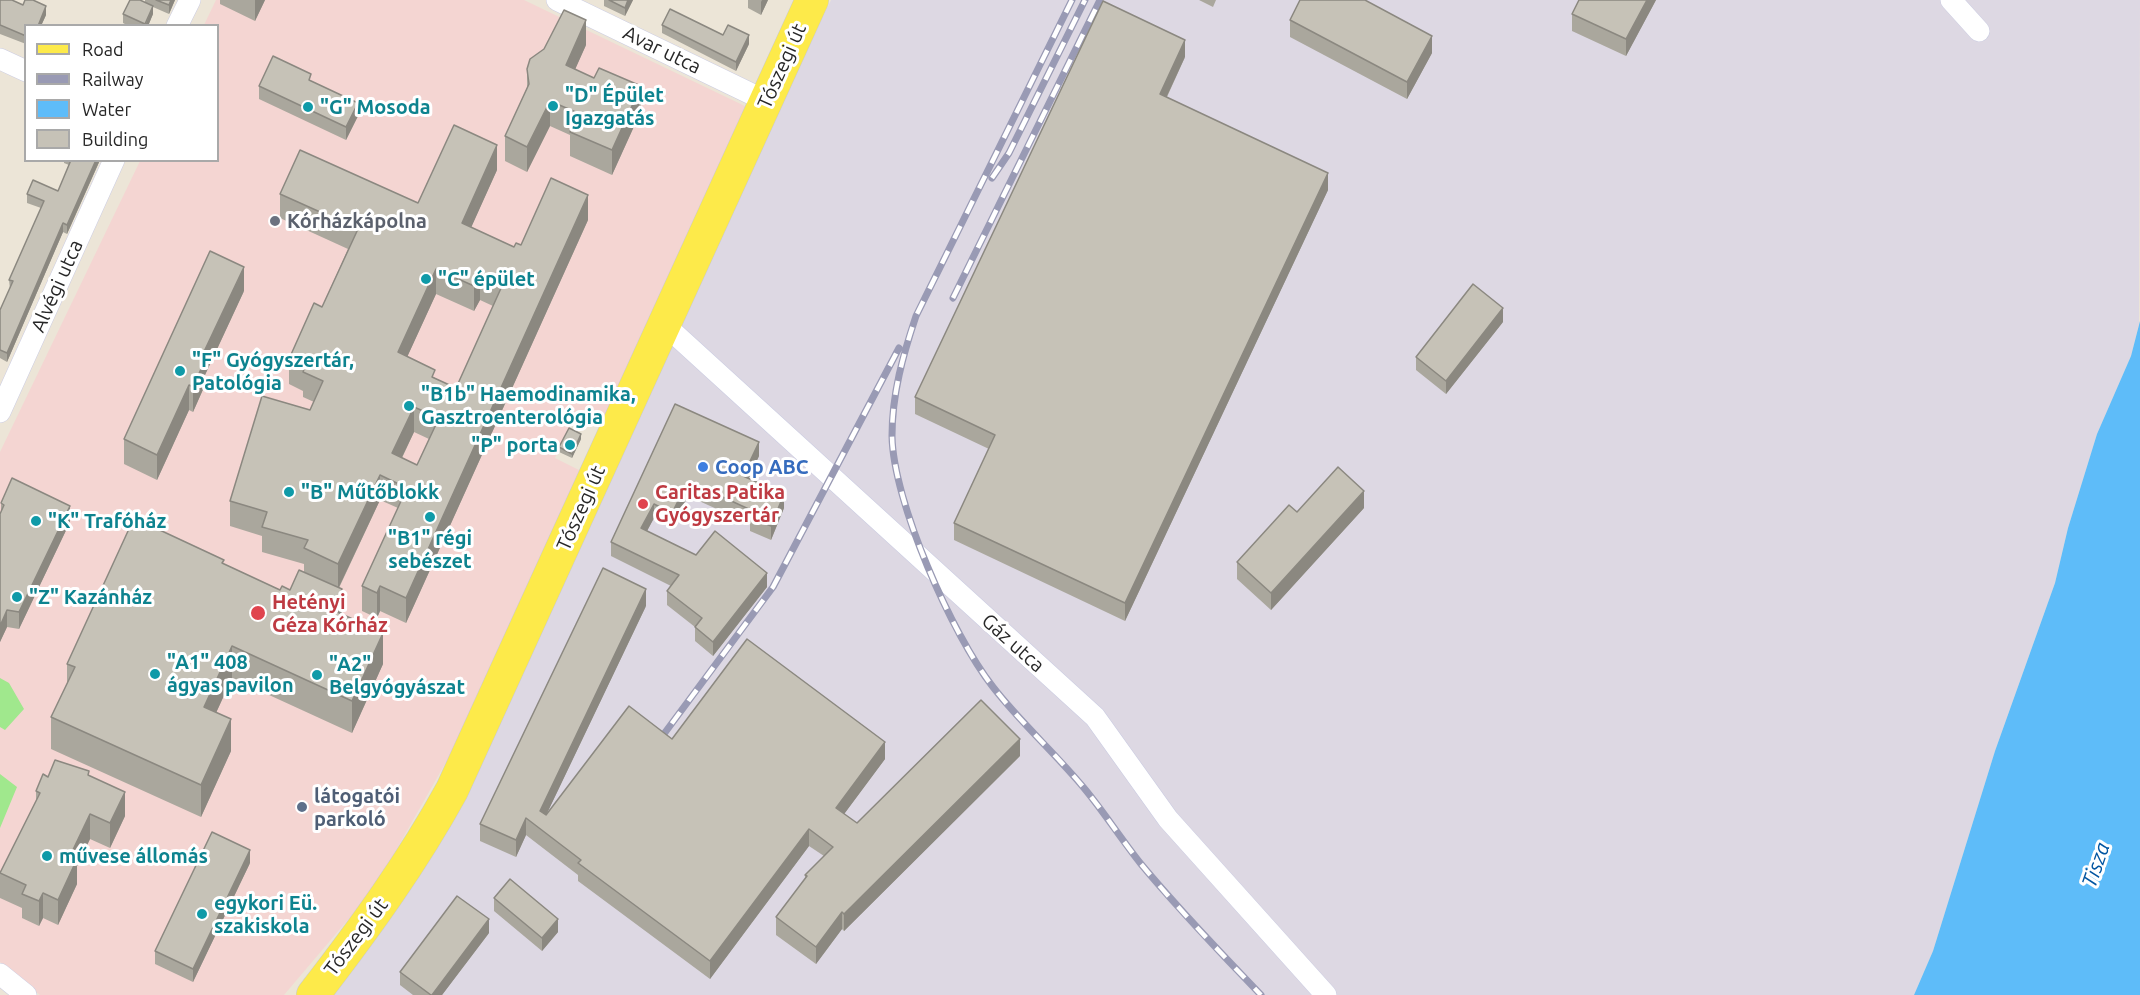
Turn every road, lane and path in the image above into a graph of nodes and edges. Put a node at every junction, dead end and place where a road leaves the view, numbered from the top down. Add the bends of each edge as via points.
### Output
1 (190, 0) edge
2 (557, 0) edge
3 (812, 0) edge
4 (1951, 0) edge
5 (178, 24) edge
6 (1979, 31) dead end
7 (0, 59) edge
8 (24, 70) edge
9 (766, 101) junction
10 (113, 162) edge
11 (665, 325) junction
12 (5, 386) edge
13 (0, 412) edge
14 (0, 974) edge
15 (26, 995) edge
16 (313, 995) edge
17 (1326, 995) edge

1 - 5 street
2 - 9 street, Avar utca
3 - 9 main road, Tószegi út
4 - 6 street
7 - 8 street
9 - 11 main road, Tószegi út
10 - 12 street, Alvégi utca
11 - 16 main road, Tószegi út via 452,790 376,913
11 - 17 street, Gáz utca via 1095,717 1168,819
12 - 13 street, Alvégi utca
14 - 15 street

